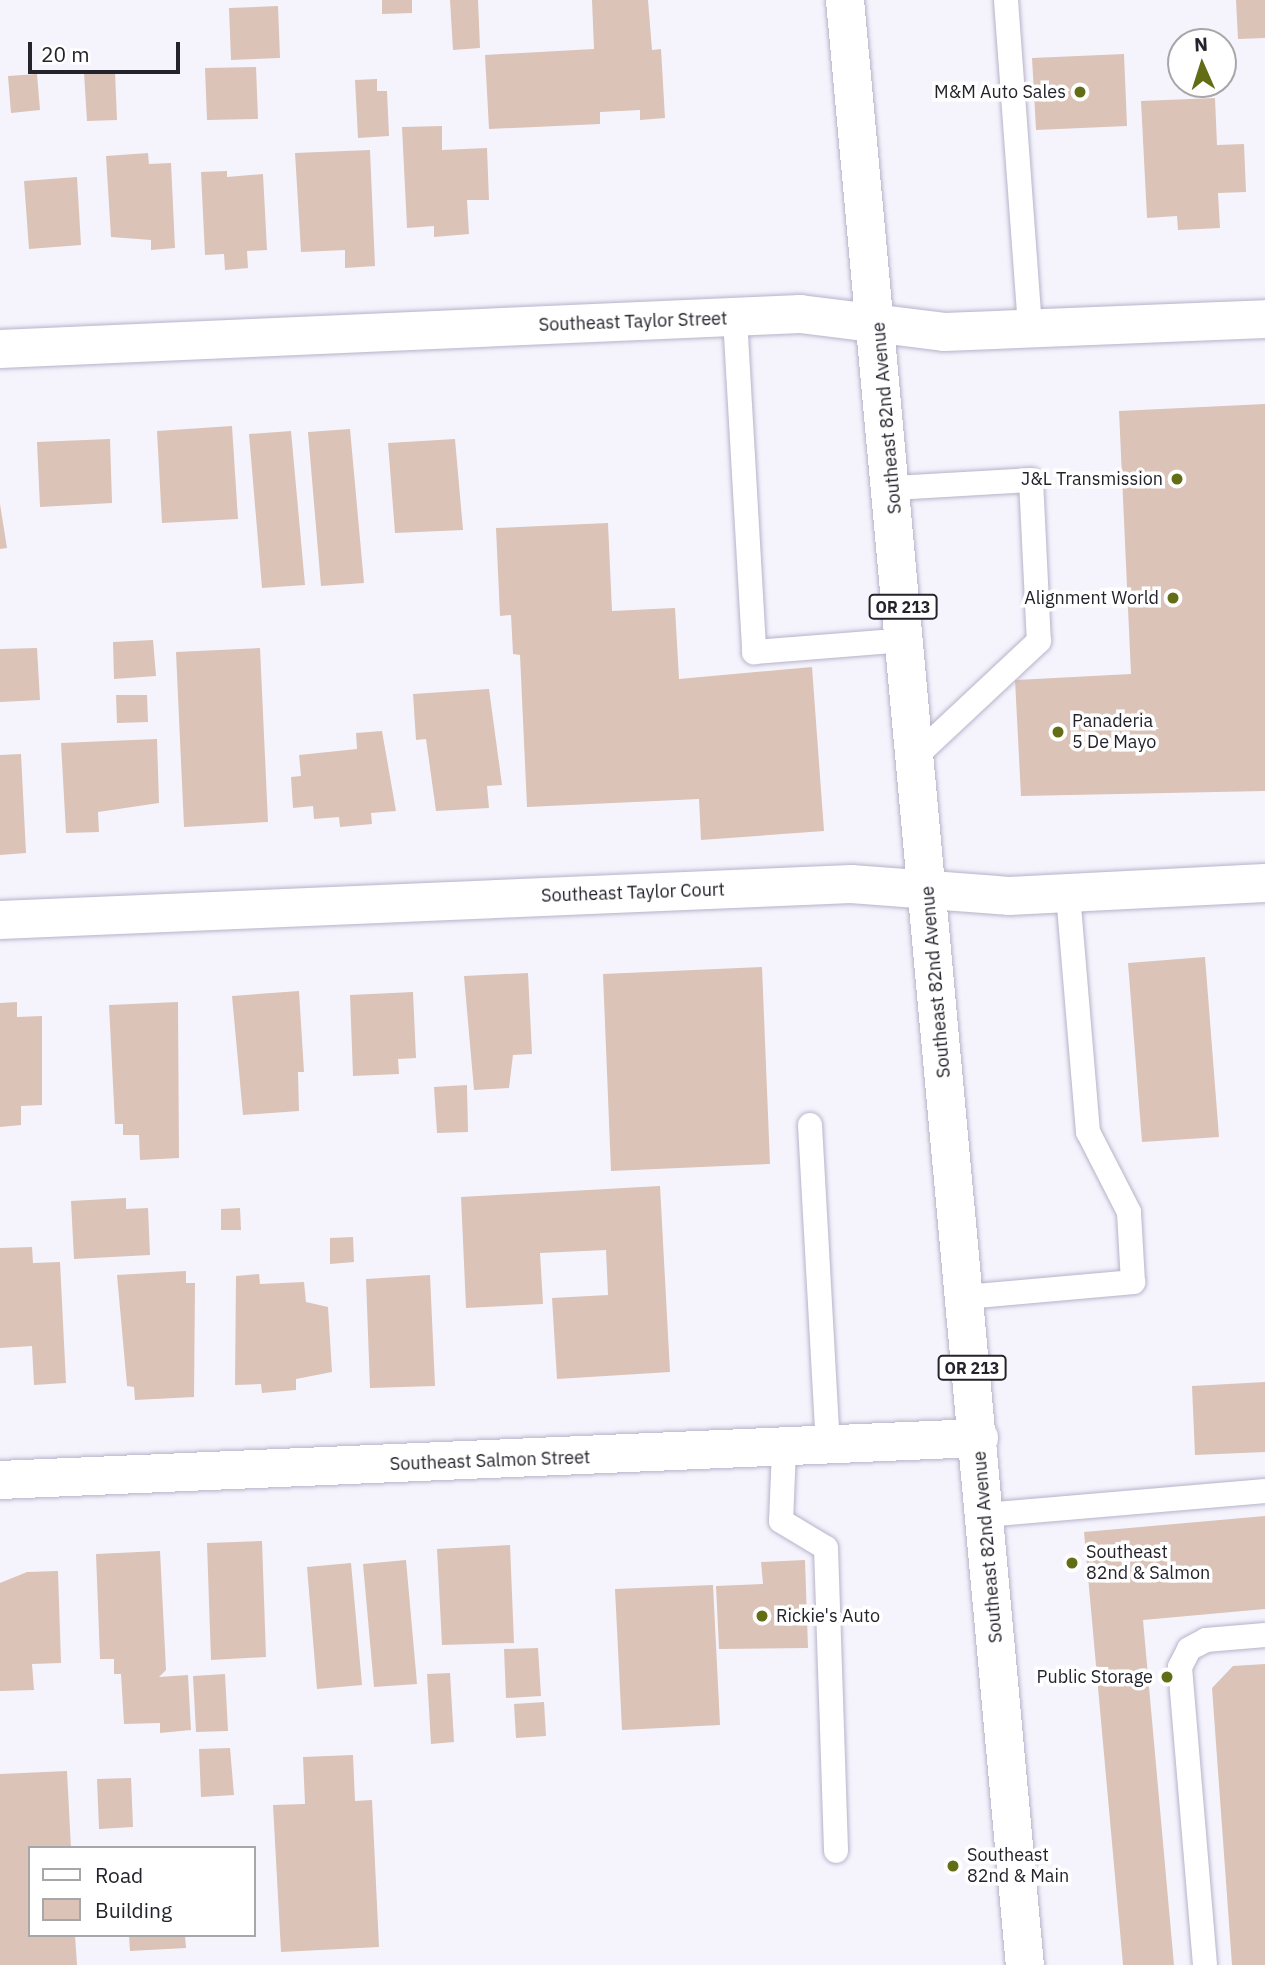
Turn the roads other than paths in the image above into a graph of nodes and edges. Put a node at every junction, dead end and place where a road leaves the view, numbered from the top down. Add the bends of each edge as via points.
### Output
1 (845, 0) edge
2 (1006, 0) edge
3 (735, 318) junction
4 (1265, 319) edge
5 (878, 324) junction
6 (1030, 329) junction
7 (0, 349) edge
8 (893, 488) junction
9 (906, 640) junction
10 (916, 756) junction
11 (1265, 883) edge
12 (928, 890) junction
13 (1068, 893) junction
14 (0, 920) edge
15 (810, 1125) dead end
16 (966, 1297) junction
17 (979, 1438) junction
18 (828, 1448) junction
19 (784, 1450) junction
20 (0, 1480) edge
21 (1265, 1491) edge
22 (985, 1514) junction
23 (1265, 1635) edge
24 (836, 1851) dead end
25 (1025, 1965) edge
26 (1205, 1965) edge

1 - 5 street, Southeast 82nd Avenue / OR 213
2 - 6 lane
3 - 5 street, Southeast Taylor Street via 800,314
3 - 7 street, Southeast Taylor Street
3 - 9 lane via 754,652
4 - 6 street, Southeast Taylor Street
5 - 6 street, Southeast Taylor Street via 944,332
5 - 8 street, Southeast 82nd Avenue / OR 213
8 - 9 street, Southeast 82nd Avenue / OR 213
8 - 10 lane via 1031,480 1039,641
9 - 10 street, Southeast 82nd Avenue / OR 213
10 - 12 street, Southeast 82nd Avenue / OR 213
11 - 13 street, Southeast Taylor Court
12 - 13 street, Southeast Taylor Court
12 - 14 street, Southeast Taylor Court via 851,884
12 - 16 street, Southeast 82nd Avenue / OR 213
13 - 16 lane via 1088,1132 1129,1212 1133,1282
15 - 18 lane
16 - 17 street, Southeast 82nd Avenue / OR 213
17 - 18 street, Southeast Salmon Street
17 - 22 street, Southeast 82nd Avenue / OR 213
18 - 19 street, Southeast Salmon Street
19 - 20 street, Southeast Salmon Street
19 - 24 lane via 781,1521 826,1548
21 - 22 lane
22 - 25 street, Southeast 82nd Avenue / OR 213
23 - 26 lane via 1206,1640 1189,1649 1180,1667

